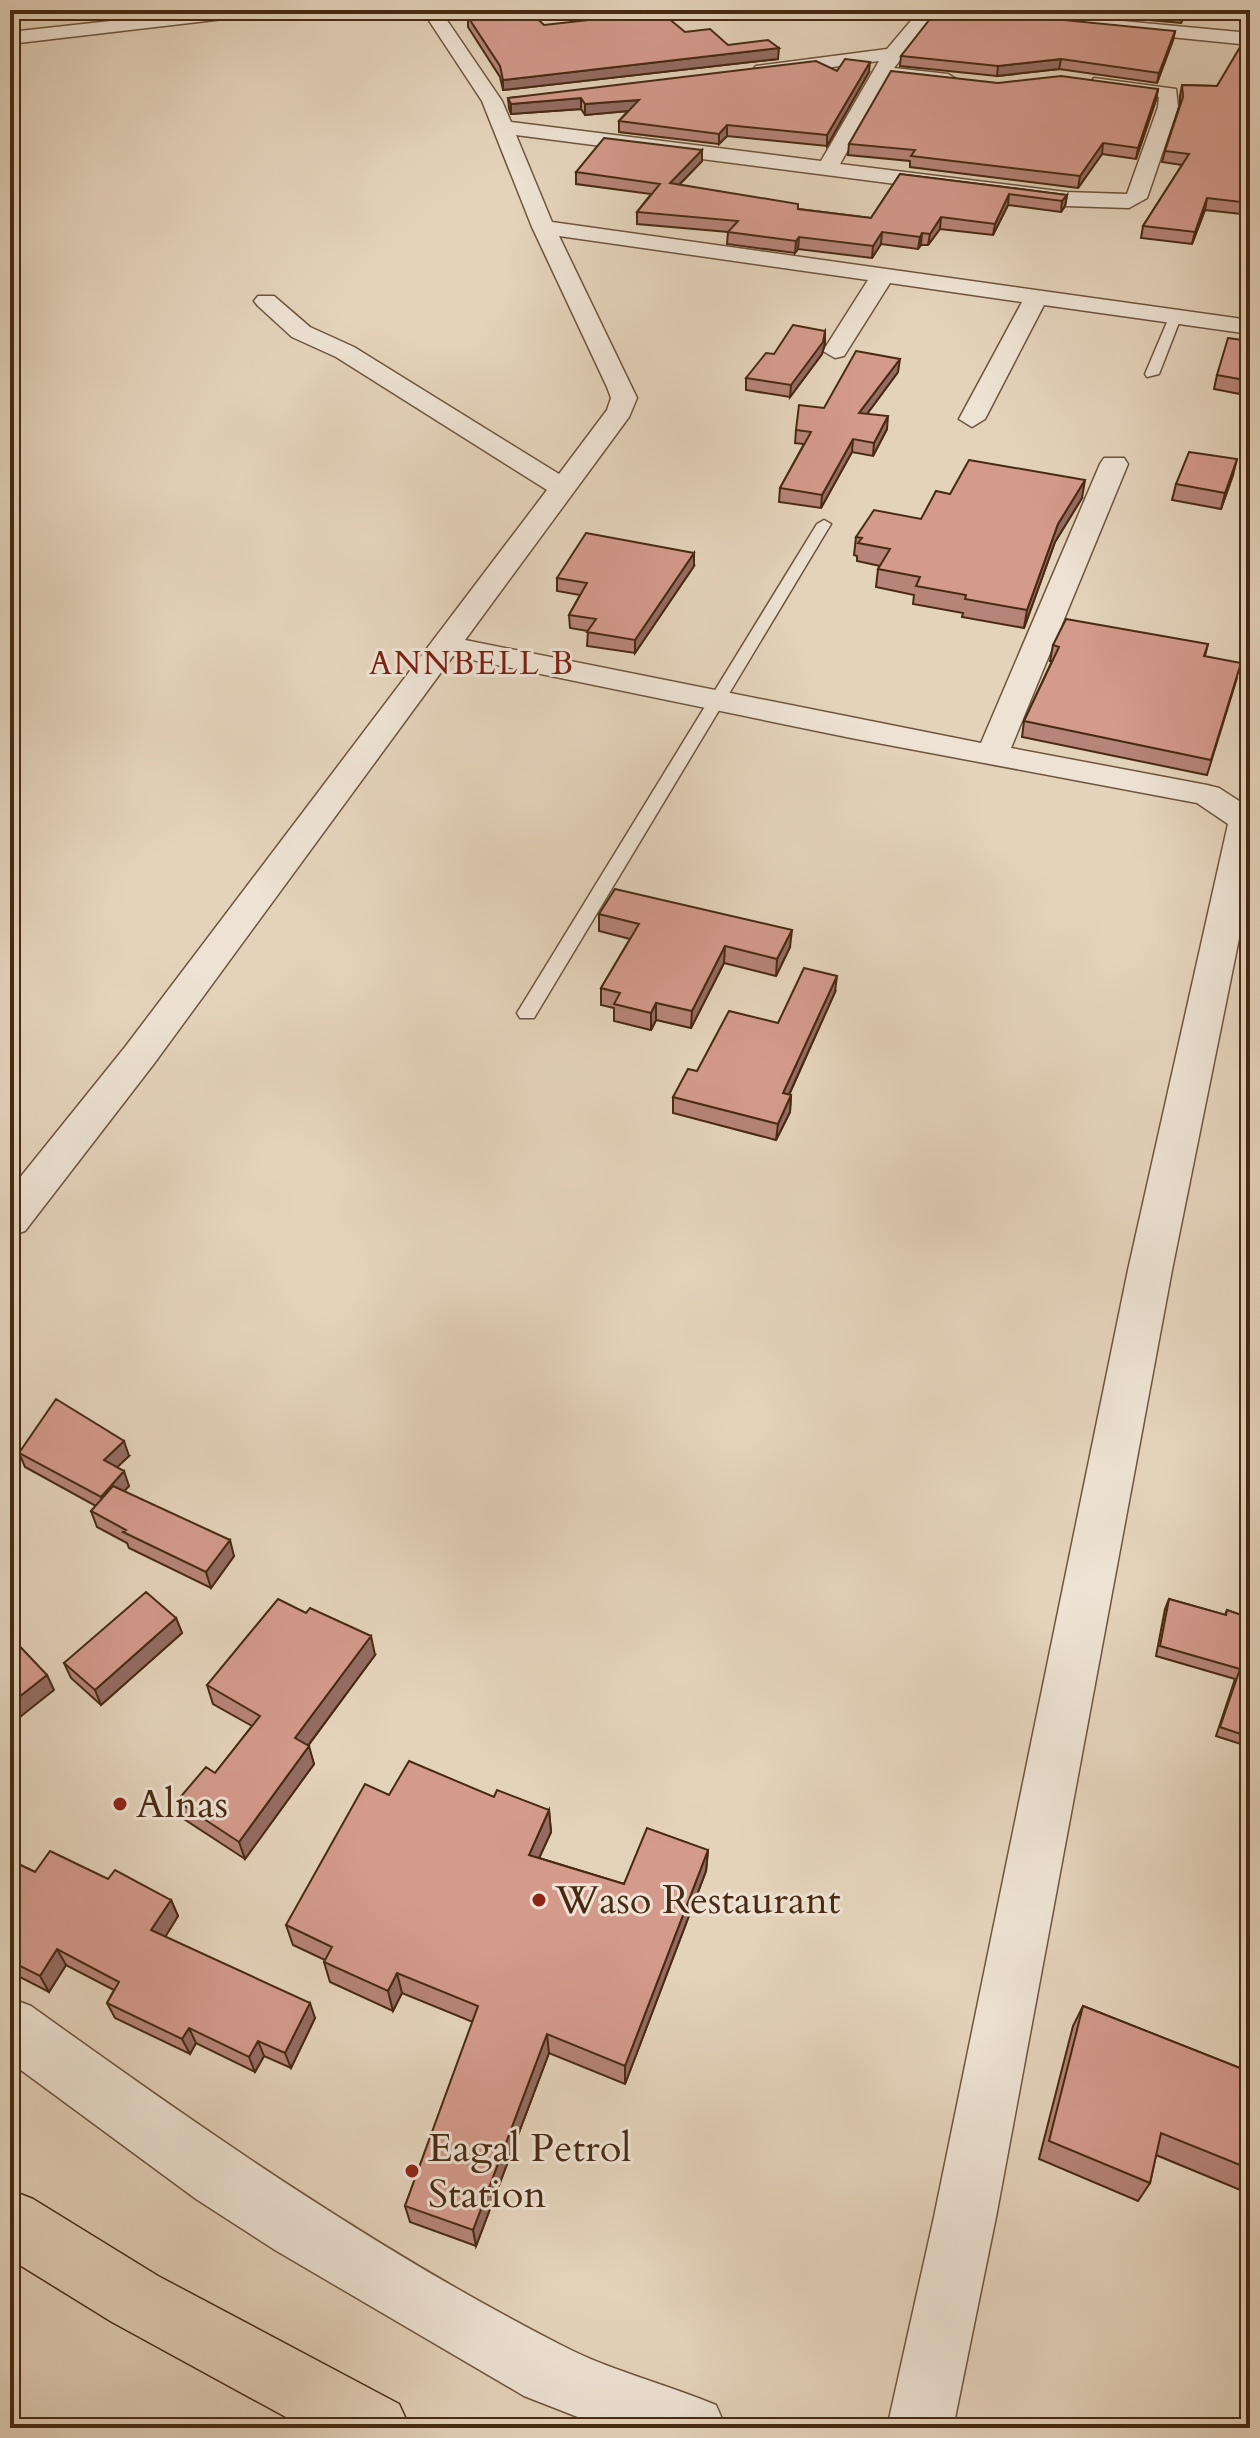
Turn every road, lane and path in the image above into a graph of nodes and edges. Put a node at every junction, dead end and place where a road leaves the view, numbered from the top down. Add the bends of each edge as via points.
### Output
1 (259, 10) edge
2 (431, 10) edge
3 (930, 10) edge
4 (950, 10) edge
5 (1116, 18) edge
6 (10, 38) edge
7 (1250, 39) edge
8 (888, 63) junction
9 (750, 71) edge
10 (1084, 81) edge
11 (969, 82) edge
12 (500, 109) junction
13 (828, 167) junction
14 (543, 227) junction
15 (884, 274) junction
16 (1037, 296) junction
17 (266, 301) dead end
18 (1176, 315) junction
19 (1250, 327) edge
20 (835, 351) dead end
21 (1152, 374) dead end
22 (972, 419) dead end
23 (1114, 464) dead end
24 (562, 488) junction
25 (824, 524) dead end
26 (445, 645) junction
27 (717, 699) junction
28 (993, 752) junction
29 (527, 1013) dead end
30 (10, 1220) edge
31 (10, 2027) edge
32 (10, 2222) edge
33 (375, 2428) edge
34 (693, 2428) edge
35 (920, 2428) edge

1 - 6 street
2 - 12 street
3 - 8 street
4 - 5 street
5 - 7 street via 1203,22
8 - 9 street
8 - 11 street
8 - 13 street
10 - 13 street via 1169,93 1136,198 1129,201 1066,199
12 - 13 street
12 - 14 street
14 - 15 street
14 - 24 street via 624,398 620,411
15 - 16 street
15 - 20 street
16 - 18 street
16 - 22 street
17 - 24 street via 301,332 345,352
18 - 19 street
18 - 21 lane
23 - 28 street
24 - 26 street
25 - 27 lane
26 - 27 street
26 - 30 street
27 - 28 street
27 - 29 lane
28 - 35 street via 1207,795 1246,820 1150,1270
31 - 34 street via 297,2228 547,2373
32 - 33 highway via 135,2299

